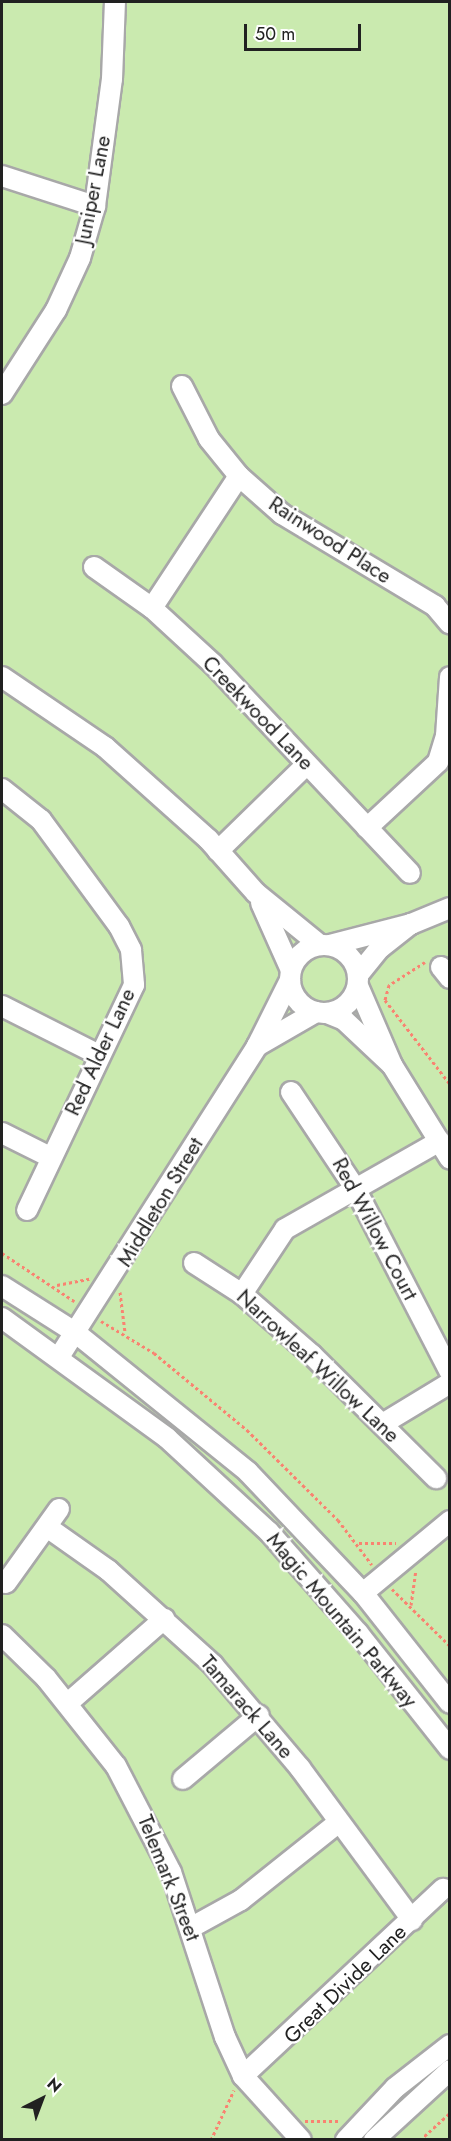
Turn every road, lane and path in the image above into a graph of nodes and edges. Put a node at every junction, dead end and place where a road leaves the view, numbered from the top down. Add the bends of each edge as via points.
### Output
1 (115, 2) edge
2 (2, 176) edge
3 (95, 206) junction
4 (182, 386) dead end
5 (2, 394) edge
6 (239, 476) junction
7 (94, 567) dead end
8 (152, 608) junction
9 (450, 624) edge
10 (2, 677) edge
11 (450, 677) edge
12 (307, 764) junction
13 (3, 793) edge
14 (367, 828) junction
15 (218, 850) junction
16 (410, 873) dead end
17 (256, 893) junction
18 (450, 908) edge
19 (411, 924) junction
20 (325, 945) junction
21 (441, 968) edge
22 (291, 975) junction
23 (358, 980) junction
24 (2, 1006) edge
25 (322, 1012) junction
26 (257, 1046) junction
27 (99, 1055) junction
28 (392, 1065) junction
29 (450, 1084) edge
30 (291, 1092) dead end
31 (2, 1133) edge
32 (440, 1141) junction
33 (50, 1157) junction
34 (450, 1159) edge
35 (355, 1188) junction
36 (27, 1210) dead end
37 (2, 1252) edge
38 (194, 1263) dead end
39 (88, 1280) dead end
40 (56, 1285) junction
41 (2, 1287) edge
42 (242, 1294) junction
43 (73, 1300) dead end
44 (123, 1310) dead end
45 (2, 1318) edge
46 (104, 1323) dead end
47 (125, 1332) junction
48 (76, 1333) junction
49 (59, 1357) junction
50 (450, 1372) edge
51 (450, 1383) edge
52 (384, 1423) junction
53 (435, 1478) dead end
54 (59, 1509) dead end
55 (450, 1521) edge
56 (47, 1527) junction
57 (359, 1543) junction
58 (387, 1545) dead end
59 (371, 1564) dead end
60 (415, 1575) dead end
61 (6, 1583) dead end
62 (392, 1589) dead end
63 (363, 1593) junction
64 (411, 1605) junction
65 (164, 1619) junction
66 (2, 1635) edge
67 (450, 1646) edge
68 (68, 1703) junction
69 (450, 1704) edge
70 (259, 1715) junction
71 (450, 1749) edge
72 (183, 1779) dead end
73 (339, 1822) junction
74 (443, 1889) dead end
75 (412, 1920) junction
76 (192, 1927) junction
77 (450, 2045) edge
78 (450, 2070) edge
79 (243, 2076) junction
80 (450, 2113) edge
81 (211, 2139) edge
82 (302, 2139) edge
83 (346, 2139) edge
84 (374, 2139) edge
85 (420, 2139) edge

1 - 3 street, Juniper Lane via 112,79
2 - 3 street
3 - 5 street, Juniper Lane via 80,258 56,310
4 - 6 street, Rainwood Place via 209,439
6 - 8 street
6 - 9 street, Rainwood Place via 282,514 435,606
7 - 8 street, Creekwood Lane
8 - 12 street, Creekwood Lane
10 - 15 street via 105,747
11 - 14 street via 446,736 438,762
12 - 14 street, Creekwood Lane
12 - 15 street
13 - 27 street, Red Alder Lane via 41,820 131,950 134,985
14 - 16 street, Creekwood Lane
15 - 17 street
17 - 20 street
17 - 22 street
18 - 19 street
19 - 20 street
19 - 23 street via 380,948
20 - 22 street via 303,952
20 - 23 street via 349,955
21 - 29 path via 384,994
22 - 25 street via 298,1000
22 - 26 street, Middleton Street
23 - 25 street via 347,1004
23 - 28 street
24 - 27 street
25 - 26 street, Middleton Street
25 - 28 street via 344,1020
26 - 48 street, Middleton Street
27 - 33 street, Red Alder Lane
28 - 32 street
30 - 35 street, Red Willow Court
31 - 33 street
32 - 34 street
32 - 35 street
33 - 36 street, Red Alder Lane
35 - 42 street via 285,1230
35 - 50 street, Red Willow Court
37 - 40 path
38 - 42 street, Narrowleaf Willow Lane
39 - 40 path
40 - 43 path
41 - 48 street, Magic Mountain Parkway
42 - 52 street, Narrowleaf Willow Lane
44 - 47 path
45 - 49 street, Magic Mountain Parkway
46 - 47 path
47 - 57 path via 240,1424
48 - 49 street, Middleton Street
48 - 63 street, Magic Mountain Parkway via 248,1472
49 - 71 street, Magic Mountain Parkway via 167,1438 269,1532 358,1633
51 - 52 street
52 - 53 street, Narrowleaf Willow Lane
54 - 56 street
55 - 63 street
56 - 61 street
56 - 65 street, Tamarack Lane
57 - 58 path
57 - 59 path
60 - 64 path
62 - 64 path
63 - 69 street, Magic Mountain Parkway
64 - 67 path
65 - 68 street
65 - 70 street, Tamarack Lane
66 - 68 street, Telemark Street
68 - 76 street, Telemark Street via 145,1815
70 - 72 street
70 - 73 street, Tamarack Lane
73 - 75 street, Tamarack Lane
73 - 76 street via 241,1900
74 - 75 street, Great Divide Lane
75 - 79 street, Great Divide Lane
76 - 79 street, Telemark Street via 225,2037
77 - 83 street via 395,2088
78 - 84 street
79 - 81 path via 224,2104
79 - 82 street, Telemark Street
80 - 85 path

